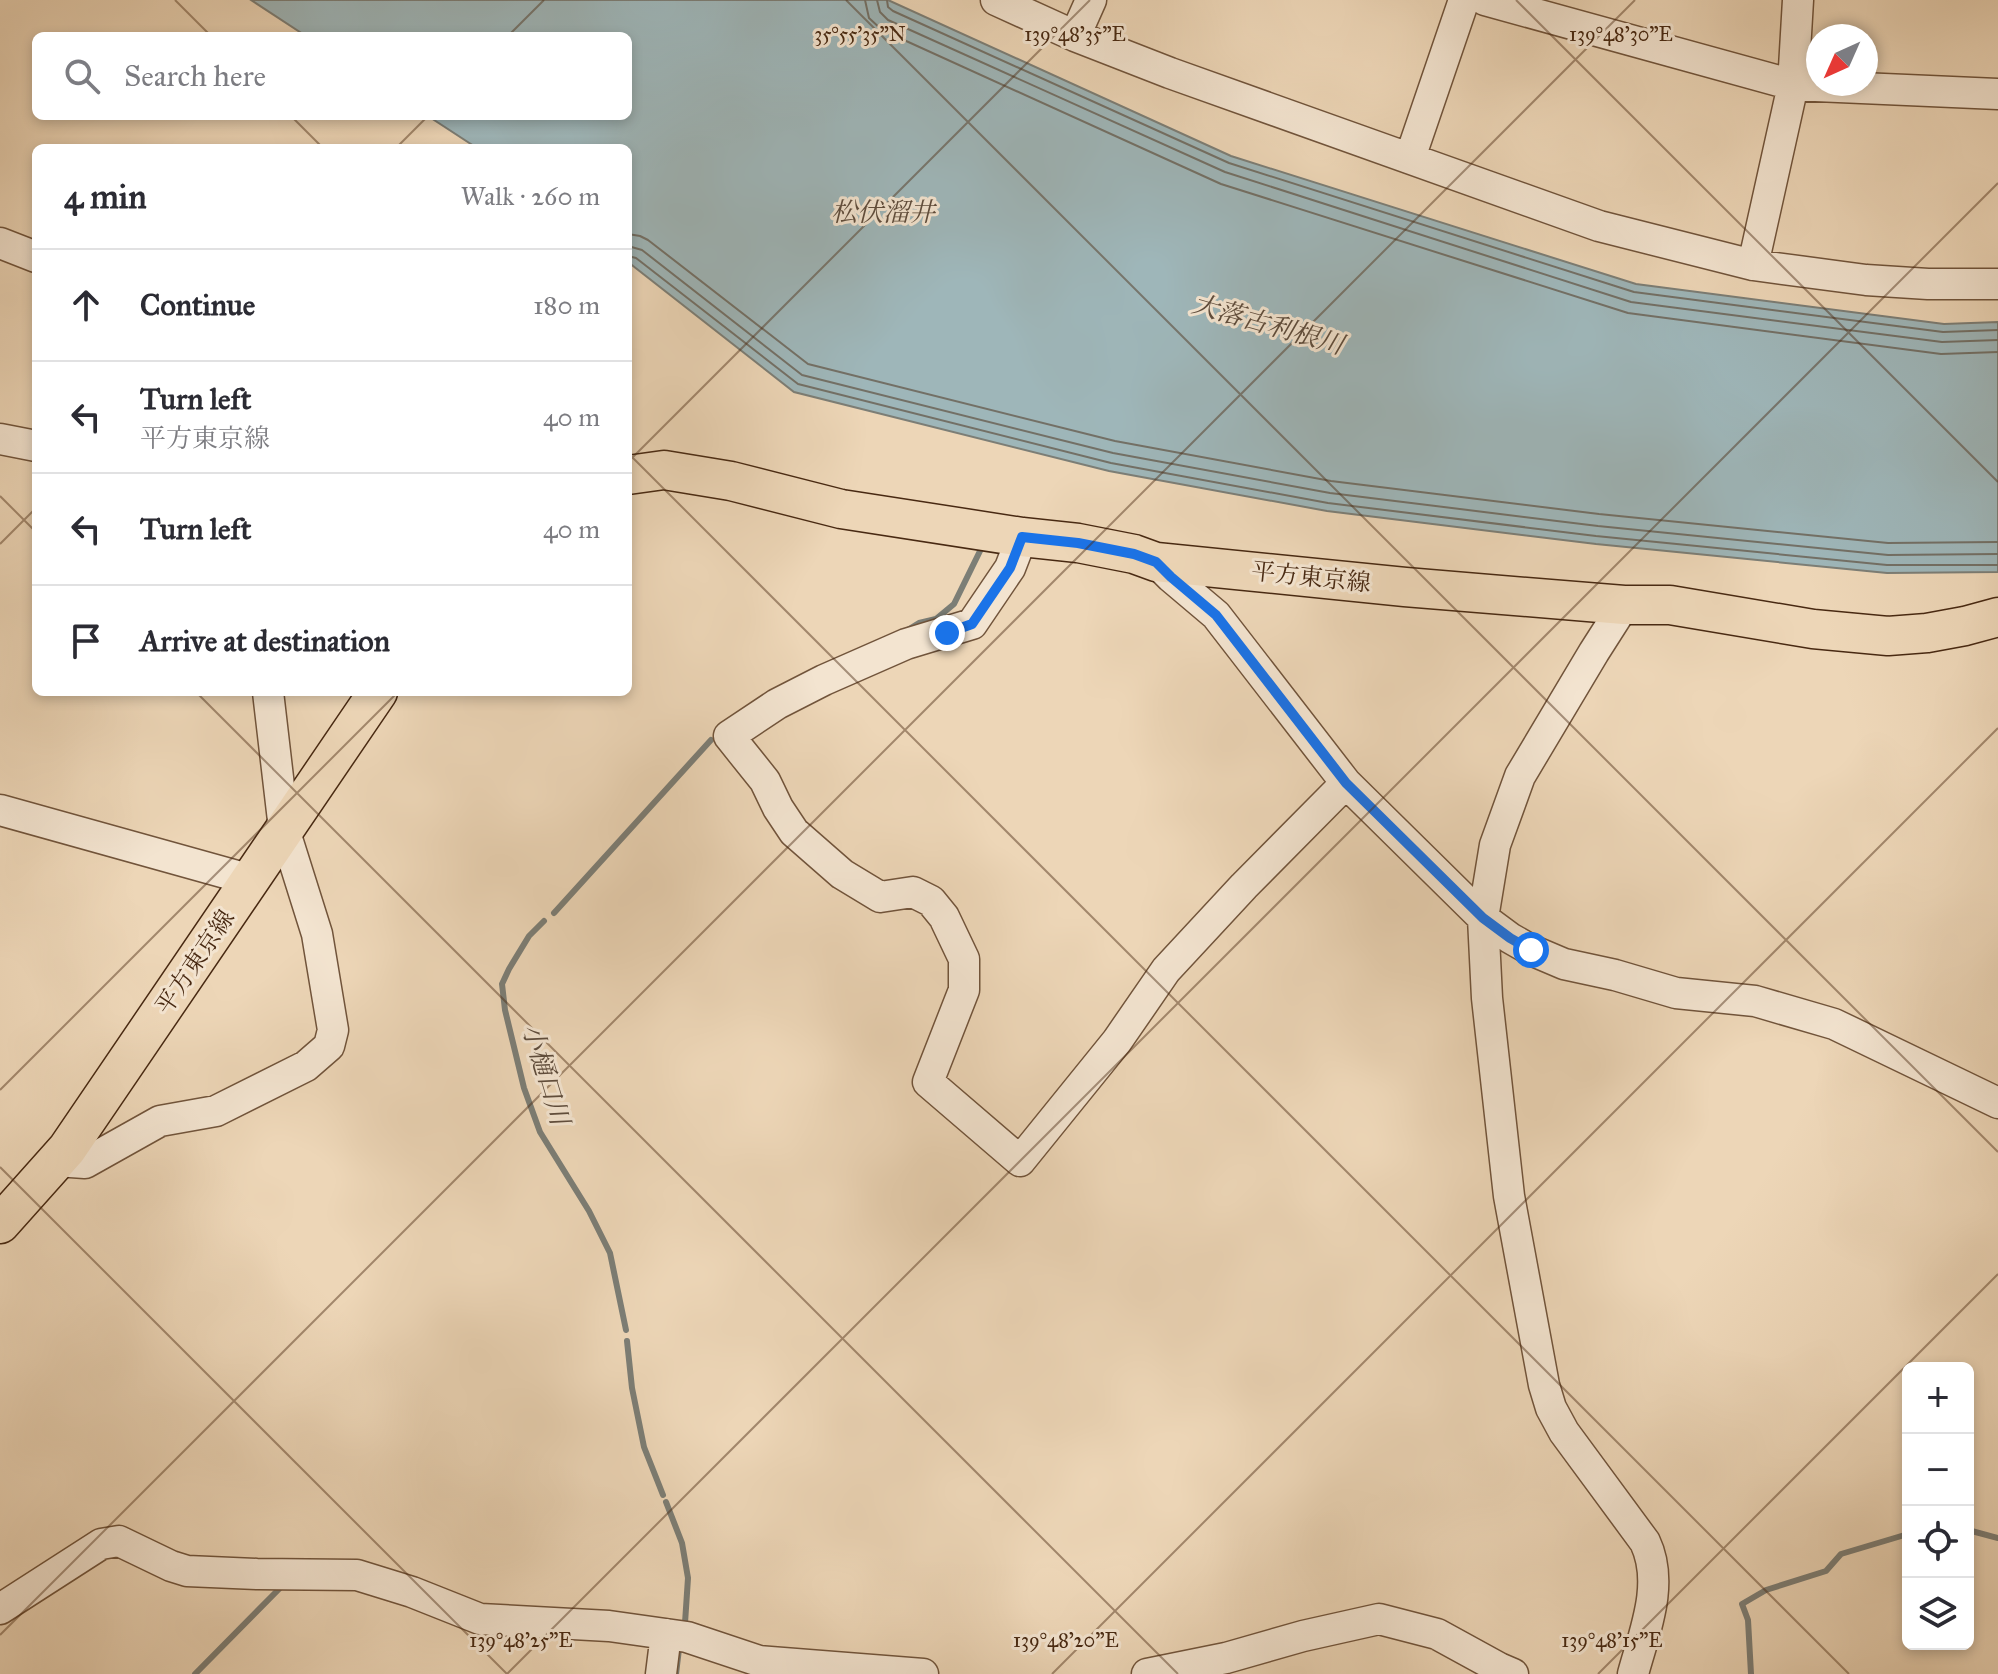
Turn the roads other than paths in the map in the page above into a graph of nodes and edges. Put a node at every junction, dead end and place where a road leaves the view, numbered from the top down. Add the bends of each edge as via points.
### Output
1 (996, 0) edge
2 (1091, 0) edge
3 (1464, 0) edge
4 (1485, 0) edge
5 (1798, 0) edge
6 (1075, 36) junction
7 (1793, 85) junction
8 (1998, 94) edge
9 (1410, 158) junction
10 (0, 243) edge
11 (32, 255) edge
12 (1753, 265) junction
13 (1998, 284) edge
14 (0, 439) edge
15 (32, 445) edge
16 (632, 456) edge
17 (646, 472) edge
18 (1022, 537) junction
19 (1156, 562) junction
20 (1624, 605) junction
21 (1998, 617) edge
22 (268, 696) edge
23 (375, 696) edge
24 (1346, 783) junction
25 (0, 810) edge
26 (284, 829) junction
27 (251, 880) junction
28 (1483, 918) junction
29 (1998, 1103) edge
30 (56, 1161) junction
31 (0, 1224) edge
32 (0, 1609) edge
33 (666, 1634) junction
34 (661, 1674) edge
35 (923, 1674) edge
36 (1147, 1674) edge
37 (1513, 1674) edge
38 (1633, 1674) edge

1 - 6 street
2 - 6 street
3 - 9 street
4 - 7 street
5 - 7 street
6 - 9 street
7 - 8 street
7 - 12 street
9 - 12 street via 1599,226
10 - 11 street
12 - 13 street via 1866,280
14 - 15 street
16 - 17 street
17 - 18 main road, 平方東京線 via 731,481 841,509
18 - 19 main road, 平方東京線 via 1078,543
18 - 24 street via 1010,568 972,624 906,644 824,680 729,736 765,781 794,832 842,874 880,897 913,892 931,901 944,917 964,959 964,990 928,1082 1020,1161 1117,1041 1166,970
19 - 20 main road, 平方東京線
19 - 24 street via 1216,615
20 - 21 main road, 平方東京線 via 1670,605 1888,636
20 - 28 street via 1520,776 1495,845
22 - 26 street
23 - 26 main road, 平方東京線
24 - 28 street
25 - 27 street
26 - 27 main road, 平方東京線
26 - 30 street via 317,934 333,1030 329,1046 306,1066 216,1111 160,1121 85,1163
27 - 30 main road, 平方東京線
28 - 29 street via 1531,950 1564,964 1676,993 1755,1001 1834,1024
28 - 38 street via 1509,1196 1544,1385 1564,1432 1650,1551 1652,1603
30 - 31 main road, 平方東京線
32 - 33 street via 101,1544 119,1541 187,1571 357,1575 480,1619
33 - 34 street
33 - 35 street via 759,1661
36 - 37 street via 1379,1619 1437,1634

